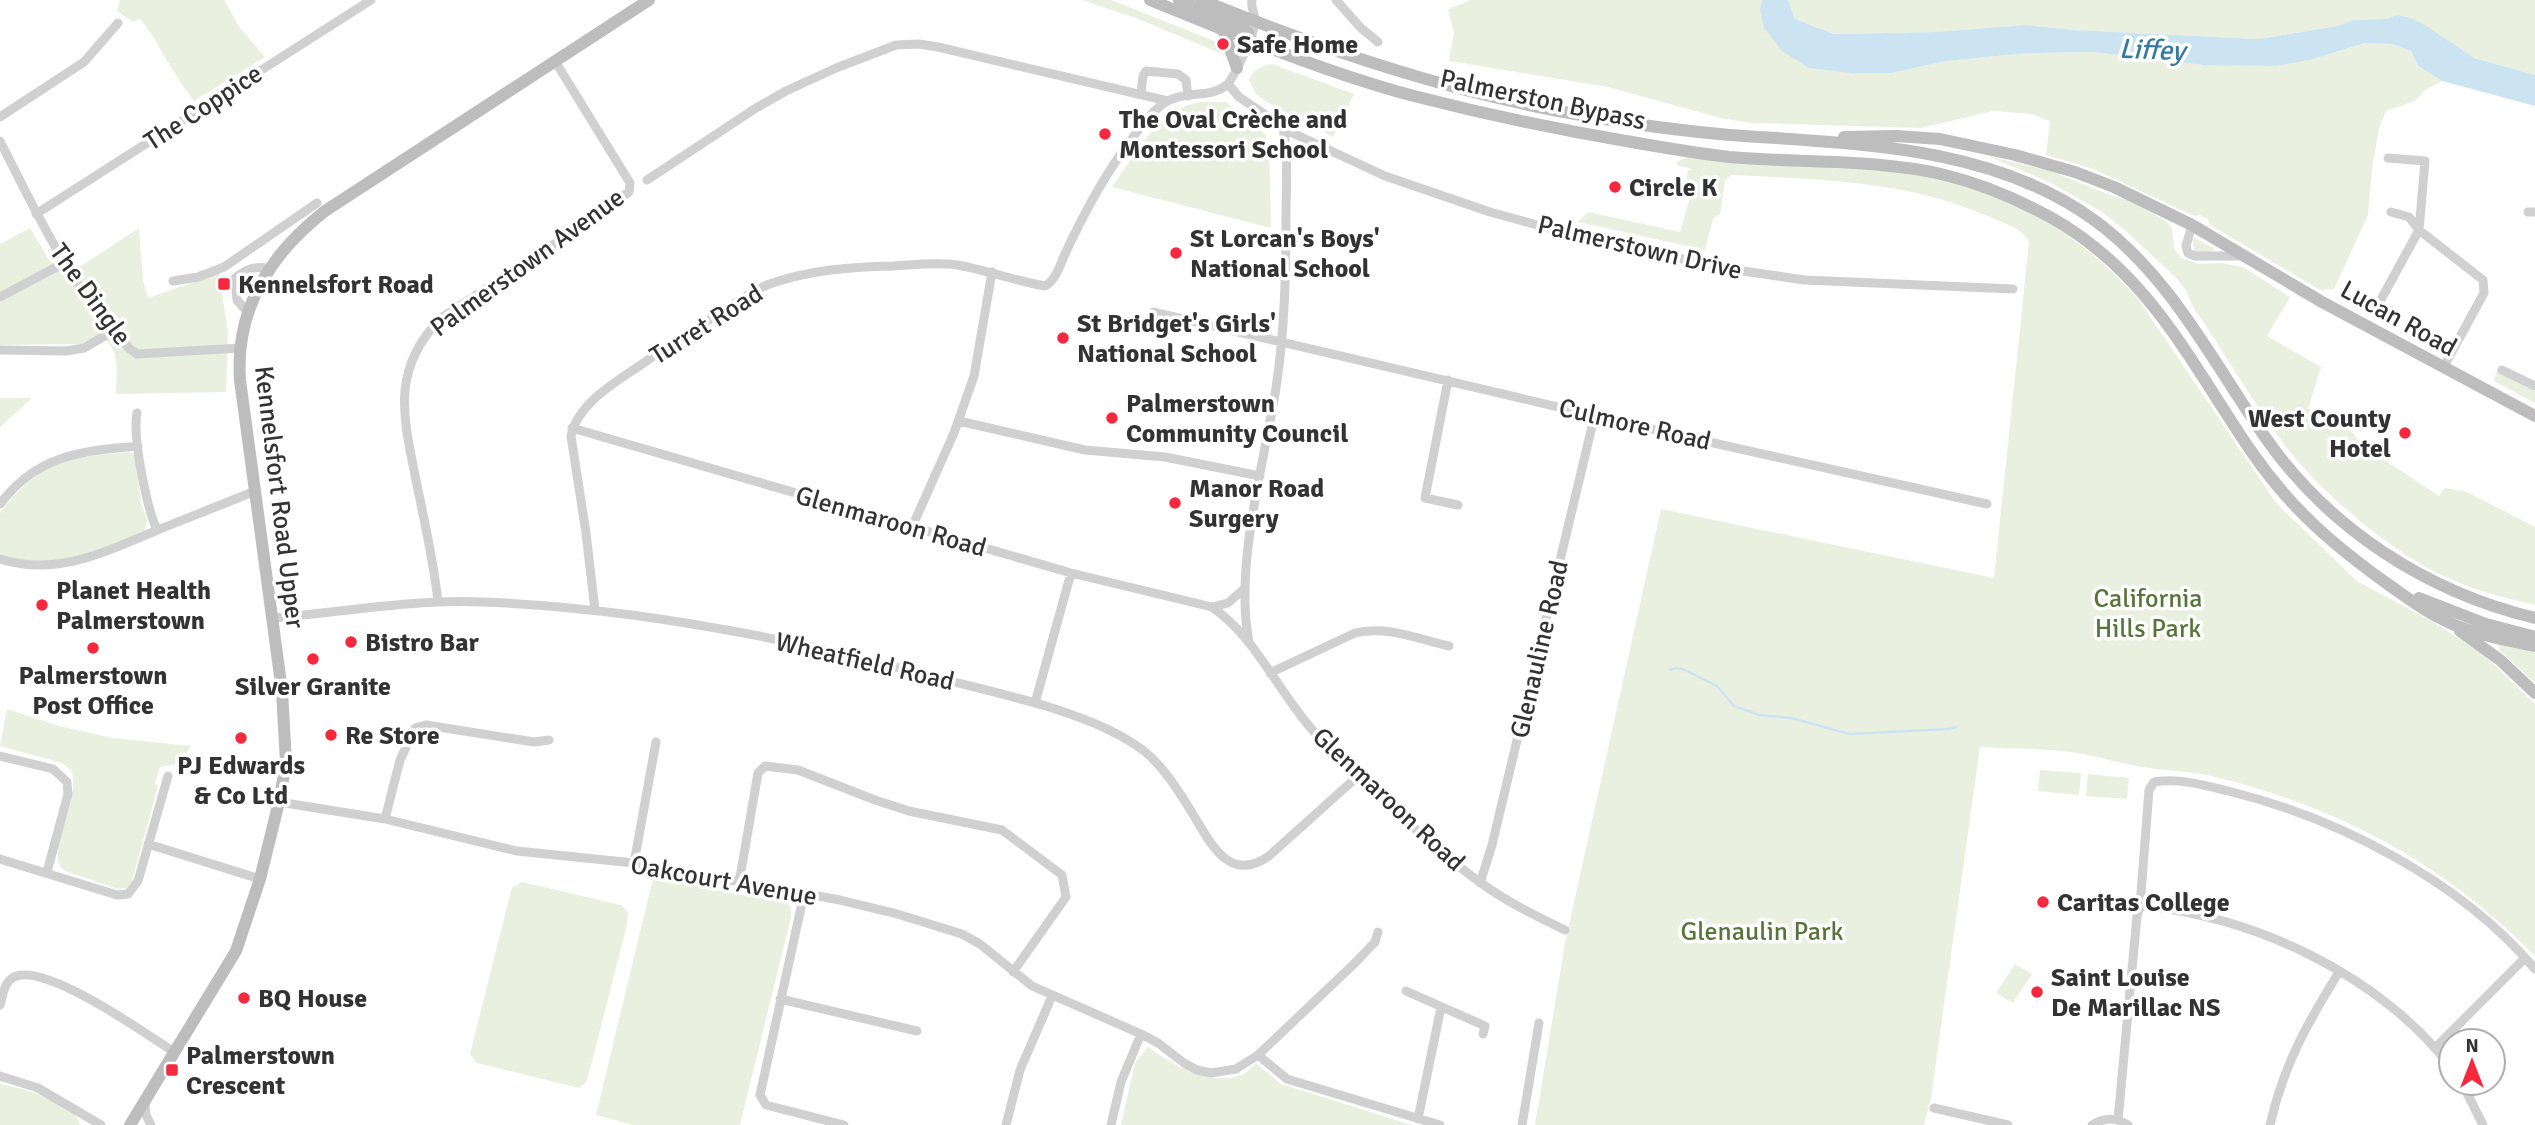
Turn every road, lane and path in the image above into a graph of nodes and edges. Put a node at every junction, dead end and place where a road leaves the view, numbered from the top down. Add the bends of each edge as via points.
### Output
1 (371, 0) edge
2 (649, 0) edge
3 (1150, 0) edge
4 (1179, 0) edge
5 (1201, 0) edge
6 (1252, 0) edge
7 (1336, 0) edge
8 (1255, 21) junction
9 (118, 23) dead end
10 (1223, 30) junction
11 (1249, 40) junction
12 (1378, 42) dead end
13 (1326, 46) junction
14 (555, 61) junction
15 (1237, 68) junction
16 (1331, 69) junction
17 (1228, 84) junction
18 (1141, 93) junction
19 (1188, 96) junction
20 (1168, 100) junction
21 (0, 117) edge
22 (1284, 130) junction
23 (1798, 139) junction
24 (0, 141) edge
25 (2388, 158) dead end
26 (647, 180) dead end
27 (317, 203) dead end
28 (2390, 212) dead end
29 (36, 214) junction
30 (2192, 225) junction
31 (2418, 230) junction
32 (2244, 256) junction
33 (64, 263) junction
34 (224, 267) junction
35 (269, 268) junction
36 (992, 272) junction
37 (235, 278) junction
38 (173, 281) dead end
39 (2013, 289) dead end
40 (0, 297) edge
41 (2378, 305) dead end
42 (1153, 312) dead end
43 (248, 313) junction
44 (113, 331) junction
45 (1283, 343) junction
46 (240, 348) junction
47 (0, 350) edge
48 (2443, 368) junction
49 (2502, 370) dead end
50 (1448, 380) junction
51 (2535, 386) edge
52 (137, 413) dead end
53 (1595, 414) junction
54 (2535, 416) edge
55 (959, 421) junction
56 (572, 428) junction
57 (138, 446) junction
58 (1260, 476) junction
59 (255, 491) junction
60 (0, 504) edge
61 (1987, 504) dead end
62 (1458, 505) dead end
63 (912, 527) junction
64 (157, 530) junction
65 (0, 559) edge
66 (1071, 573) junction
67 (2390, 585) junction
68 (1245, 588) junction
69 (438, 602) junction
70 (1212, 607) junction
71 (595, 610) junction
72 (273, 618) junction
73 (2535, 618) edge
74 (2450, 624) junction
75 (2535, 637) edge
76 (1249, 642) junction
77 (1449, 646) dead end
78 (2535, 646) edge
79 (1270, 673) junction
80 (2535, 692) edge
81 (1035, 703) junction
82 (549, 740) dead end
83 (656, 742) dead end
84 (0, 756) edge
85 (169, 776) dead end
86 (1358, 776) junction
87 (279, 802) junction
88 (385, 819) junction
89 (148, 845) junction
90 (0, 859) edge
91 (634, 863) junction
92 (47, 872) junction
93 (260, 879) junction
94 (739, 883) junction
95 (1480, 883) junction
96 (804, 894) junction
97 (2140, 906) junction
98 (1565, 930) dead end
99 (1378, 932) dead end
100 (2525, 958) junction
101 (2535, 969) edge
102 (1013, 972) junction
103 (2339, 972) junction
104 (1406, 990) dead end
105 (1052, 996) junction
106 (780, 999) junction
107 (0, 1005) edge
108 (1441, 1007) junction
109 (1539, 1023) dead end
110 (917, 1031) dead end
111 (1142, 1034) junction
112 (1483, 1034) dead end
113 (2436, 1047) joint
114 (174, 1052) junction
115 (1258, 1055) junction
116 (0, 1076) edge
117 (2469, 1097) edge
118 (145, 1101) junction
119 (1934, 1108) dead end
120 (1418, 1119) junction
121 (2118, 1120) junction
122 (90, 1122) edge
123 (101, 1125) edge
124 (130, 1125) edge
125 (151, 1125) edge
126 (844, 1125) edge
127 (1006, 1125) edge
128 (1111, 1125) edge
129 (1440, 1125) edge
130 (1522, 1125) edge
131 (2008, 1125) edge
132 (2092, 1125) edge
133 (2128, 1125) edge
134 (2270, 1125) edge
135 (2483, 1125) edge

1 - 29 street, The Coppice
2 - 14 main road, Kennelsfort Road Upper
3 - 10 main road, Palmerston Bypass
4 - 11 main road via 1243,28
5 - 8 main road
6 - 8 street
7 - 12 street
8 - 11 street
8 - 13 main road
9 - 21 street via 84,62
10 - 11 main road, Palmerston Bypass
10 - 15 main road
11 - 15 street
11 - 16 main road, Palmerston Bypass
13 - 16 main road via 1318,55
13 - 23 main road via 1434,83 1558,111 1659,128
14 - 35 main road, Kennelsfort Road Upper via 325,211 288,243
14 - 69 street, Palmerstown Avenue via 630,183 629,192 441,318 413,356 404,392 405,427
15 - 17 street
16 - 67 main road, Palmerston Bypass via 1412,95 1563,130 1729,156 1942,174 2008,195 2083,238 2136,284 2169,324 2277,486 2338,548
17 - 19 street via 1216,92
17 - 22 street, Palmerstown Drive
18 - 19 street via 1146,71 1178,74 1186,80
18 - 20 street, Palmerstown Avenue
18 - 26 street, Palmerstown Avenue via 938,47 896,45 786,91
19 - 20 street
20 - 36 street, Turret Road via 1142,126 1109,172 1050,284
22 - 39 street, Palmerstown Drive via 1385,176 1490,212 1687,260 1805,280
22 - 45 street
23 - 30 main road via 1896,136 1981,146 2075,172
23 - 73 main road via 1901,150 1986,167 2050,194 2093,219 2165,288 2266,439 2306,488 2340,520 2386,556 2446,588
24 - 29 street, The Dingle
25 - 31 street via 2426,161
27 - 34 street
28 - 31 street via 2409,217
29 - 33 street, The Dingle
30 - 32 main road, Lucan Road
30 - 32 street, Lucan Road via 2188,253
31 - 41 street
31 - 48 street via 2483,280 2485,287
32 - 48 main road, Lucan Road
33 - 40 street
33 - 44 street, The Dingle
34 - 37 street
34 - 38 street
35 - 37 street via 256,266
35 - 43 main road, Kennelsfort Road Upper
36 - 55 street via 974,376
36 - 56 street, Turret Road via 953,265 864,267 824,271 764,286 608,389
37 - 43 street via 237,300
42 - 45 street, Culmore Road
43 - 46 main road, Kennelsfort Road Upper
44 - 46 street, The Dingle via 137,354
44 - 47 street via 75,349
45 - 50 street, Culmore Road
45 - 58 street
46 - 59 main road, Kennelsfort Road Upper
48 - 54 main road, Lucan Road
49 - 51 street
50 - 53 street, Culmore Road
50 - 62 street via 1425,498
52 - 57 street
53 - 61 street, Culmore Road
53 - 95 street, Glenauline Road
55 - 58 street via 1085,450 1165,457
55 - 63 street
56 - 63 street, Glenmaroon Road
56 - 71 street
57 - 60 street via 60,457 33,471
57 - 64 street
58 - 68 street
59 - 64 street
59 - 72 main road, Kennelsfort Road Upper
63 - 66 street, Glenmaroon Road
64 - 65 street via 65,564 29,565
66 - 70 street, Glenmaroon Road
66 - 81 street
67 - 74 main road
67 - 75 main road via 2449,611
68 - 70 street via 1228,603
68 - 76 street
69 - 71 street, Wheatfield Road
69 - 72 street, Wheatfield Road
70 - 76 street, Glenmaroon Road
71 - 81 street, Wheatfield Road via 812,646
72 - 87 main road, Kennelsfort Road Upper via 286,738
74 - 78 main road
74 - 80 main road
76 - 79 street, Glenmaroon Road
77 - 79 street via 1368,629
79 - 86 street, Glenmaroon Road via 1310,726
81 - 86 street, Wheatfield Road via 1084,718 1145,752 1168,777 1216,851 1238,865 1248,867 1269,856
82 - 88 street via 534,742 426,725 415,728 400,760
83 - 91 street
84 - 92 street via 53,769 67,782 68,794
85 - 89 street
86 - 95 street, Glenmaroon Road
87 - 88 street, Oakcourt Avenue
87 - 93 main road, Kennelsfort Road Upper
88 - 91 street, Oakcourt Avenue via 517,850
89 - 92 street via 138,881 128,894 117,895
89 - 93 street
90 - 92 street
91 - 94 street, Oakcourt Avenue
93 - 114 main road, Kennelsfort Road Upper via 236,951
94 - 96 street, Oakcourt Avenue
94 - 102 street via 758,773 765,766 799,770 909,811 1002,830 1053,867 1065,884 1066,897
95 - 98 street, Glenmaroon Road
96 - 102 street, Oakcourt Avenue via 962,934
96 - 106 street
97 - 100 street via 2149,790 2154,782 2167,780 2258,799 2343,831 2396,858 2453,896
97 - 103 street via 2195,913 2260,932
97 - 121 street
99 - 115 street, Oakcourt Avenue via 1375,942
100 - 101 street
100 - 113 street
102 - 105 street, Oakcourt Avenue
103 - 113 street
103 - 134 street via 2292,1053
104 - 108 street
105 - 111 street, Oakcourt Avenue
105 - 127 street via 1020,1070
106 - 110 street
106 - 126 street via 762,1101
107 - 114 street via 7,982 16,976 43,977 100,1005
108 - 112 street via 1485,1026
108 - 120 street
109 - 130 street
111 - 115 street, Oakcourt Avenue via 1184,1063 1210,1073 1236,1069
111 - 128 street via 1121,1082
114 - 118 main road, Kennelsfort Road Upper
115 - 120 street via 1287,1079
116 - 122 street via 38,1088
117 - 135 street
118 - 124 main road, Kennelsfort Road Upper
118 - 125 street
119 - 131 street
120 - 129 street
121 - 132 street
121 - 133 street
122 - 123 street

